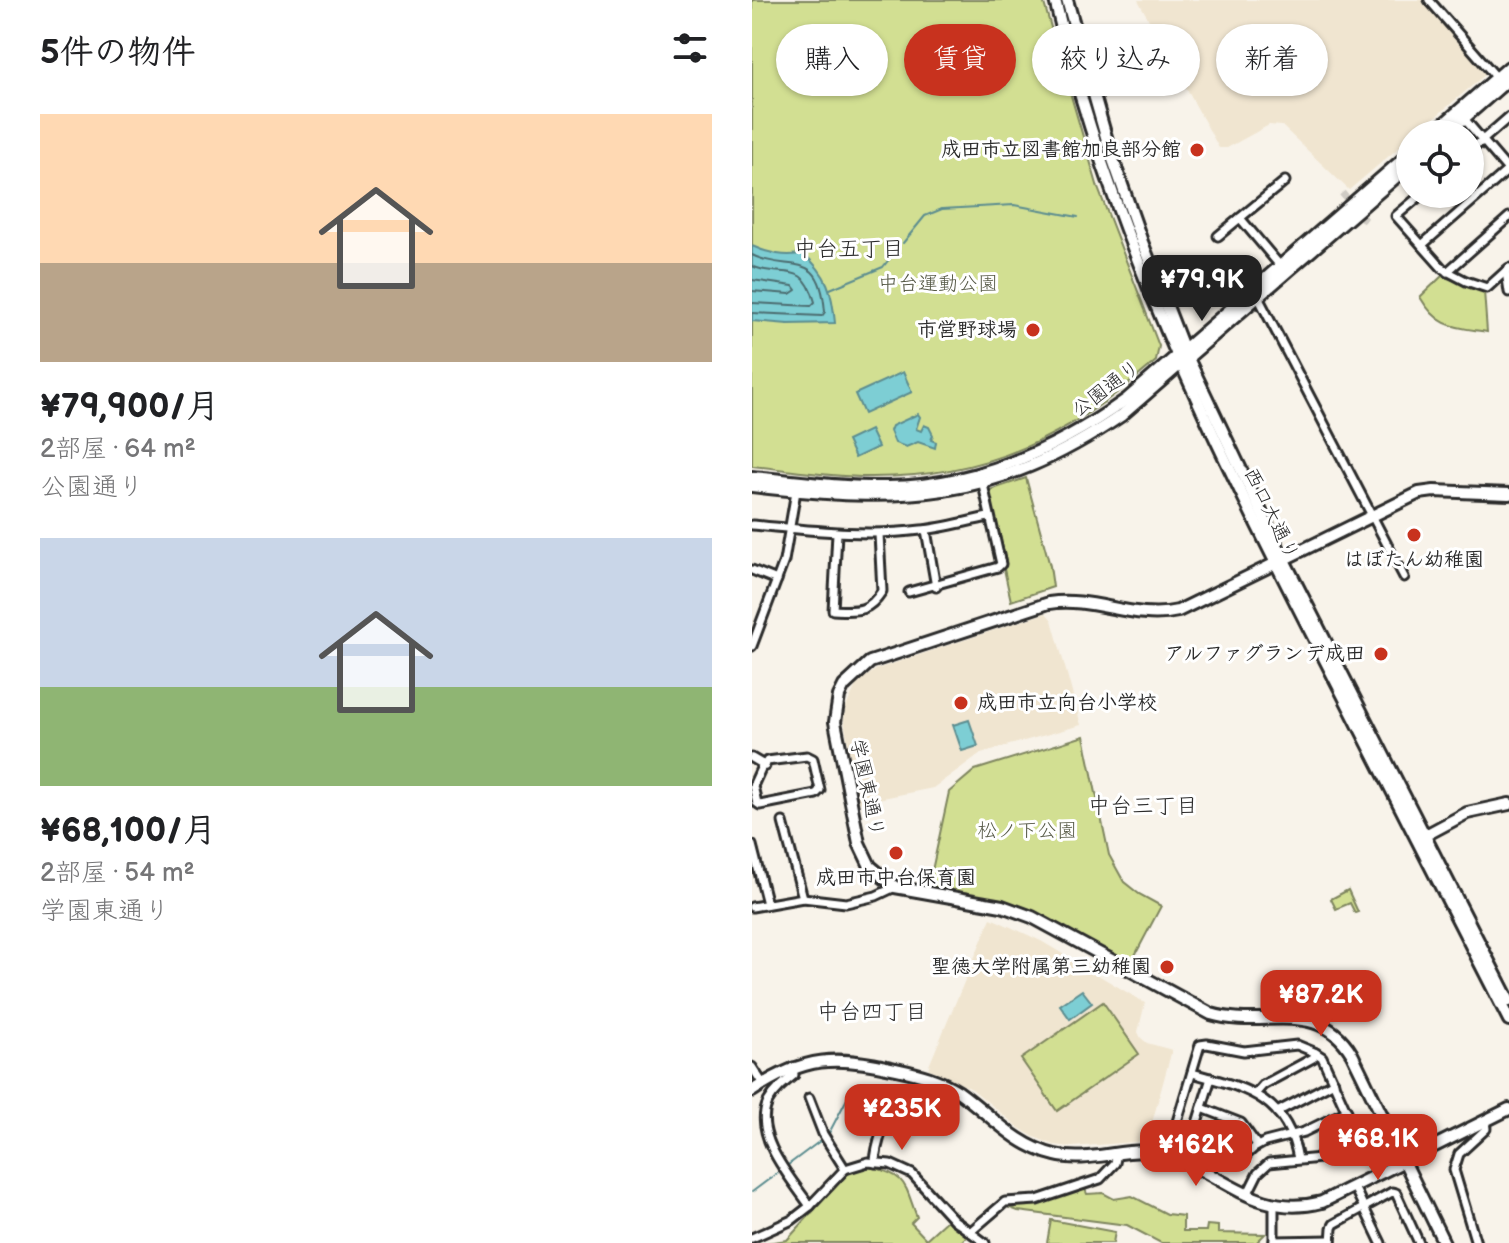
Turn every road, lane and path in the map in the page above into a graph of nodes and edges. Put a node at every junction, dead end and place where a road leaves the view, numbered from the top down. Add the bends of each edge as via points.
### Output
1 (1055, 0) edge
2 (1067, 0) edge
3 (1429, 0) edge
4 (1509, 67) edge
5 (1497, 78) junction
6 (1509, 79) edge
7 (1461, 115) junction
8 (1509, 117) edge
9 (1453, 120) edge
10 (1457, 120) edge
11 (1465, 120) edge
12 (1484, 138) edge
13 (1484, 142) edge
14 (1396, 166) edge
15 (1508, 171) edge
16 (1396, 177) edge
17 (1285, 181) dead end
18 (1405, 208) edge
19 (1509, 217) edge
20 (1240, 218) junction
21 (1218, 236) dead end
22 (1422, 245) junction
23 (1508, 269) edge
24 (1283, 270) junction
25 (1447, 272) junction
26 (1509, 292) edge
27 (1258, 297) junction
28 (1182, 357) junction
29 (752, 477) edge
30 (981, 478) junction
31 (752, 486) edge
32 (796, 491) junction
33 (1509, 494) edge
34 (1372, 516) junction
35 (989, 517) junction
36 (752, 525) edge
37 (791, 529) junction
38 (926, 530) junction
39 (837, 533) junction
40 (879, 534) junction
41 (1280, 562) junction
42 (752, 570) edge
43 (1404, 577) dead end
44 (777, 580) junction
45 (936, 587) junction
46 (909, 592) dead end
47 (752, 616) edge
48 (762, 620) junction
49 (752, 646) edge
50 (752, 758) edge
51 (765, 766) junction
52 (1509, 804) edge
53 (783, 822) dead end
54 (1421, 837) junction
55 (752, 845) edge
56 (895, 887) junction
57 (803, 898) junction
58 (767, 904) junction
59 (752, 907) edge
60 (1509, 1001) edge
61 (1509, 1020) edge
62 (1316, 1053) junction
63 (752, 1067) edge
64 (793, 1067) junction
65 (1192, 1073) junction
66 (1211, 1078) junction
67 (1334, 1082) junction
68 (763, 1084) junction
69 (752, 1091) edge
70 (1256, 1093) junction
71 (809, 1098) dead end
72 (1202, 1108) junction
73 (1509, 1109) edge
74 (888, 1110) dead end
75 (1347, 1111) junction
76 (1277, 1112) junction
77 (1485, 1121) junction
78 (1291, 1136) junction
79 (1257, 1145) junction
80 (1117, 1153) junction
81 (1167, 1155) junction
82 (1298, 1159) junction
83 (1406, 1161) junction
84 (875, 1163) junction
85 (845, 1169) junction
86 (1354, 1187) junction
87 (1247, 1195) junction
88 (1274, 1205) junction
89 (810, 1206) junction
90 (1364, 1209) junction
91 (970, 1232) junction
92 (752, 1238) edge
93 (1295, 1241) edge
94 (1274, 1242) edge
95 (1331, 1242) edge
96 (985, 1243) edge
97 (1381, 1243) edge
98 (1419, 1243) edge
99 (1444, 1243) edge
100 (1476, 1243) edge

1 - 28 street, 西口大通り via 1118,209 1156,308
2 - 28 street via 1110,151
3 - 5 street
4 - 5 street
5 - 7 street
6 - 7 street
7 - 9 street
7 - 10 street
7 - 11 street
8 - 12 street
13 - 15 street
14 - 24 street, 公園通り
15 - 22 street
16 - 24 street, 公園通り
17 - 20 street
18 - 22 street via 1396,216
19 - 25 street
20 - 21 street
20 - 24 street
22 - 25 street
23 - 25 street via 1487,288
23 - 26 street
24 - 27 street, 公園通り
24 - 28 street, 公園通り
27 - 28 street, 公園通り
27 - 34 street
28 - 30 street, 公園通り via 1078,433
28 - 41 street, 西口大通り
29 - 30 street, 公園通り via 891,487
30 - 32 street, 公園通り via 942,492 896,496
30 - 35 street
31 - 32 street, 公園通り
32 - 37 street
33 - 34 street, 学園東通り via 1419,493
34 - 41 street, 学園東通り
34 - 43 street
35 - 38 street
35 - 45 street via 1001,564
36 - 37 street
37 - 39 street
37 - 44 street
38 - 40 street
38 - 45 street
39 - 40 street
39 - 40 street via 833,610 854,611 864,610 882,591
41 - 54 street, 西口大通り
41 - 56 street, 学園東通り via 1178,611 1143,615 1077,602 1049,603 861,668 839,696 835,722 864,858
42 - 44 street
44 - 48 street
45 - 46 street
47 - 48 street
48 - 49 street
50 - 51 street
51 - 51 street via 767,761 807,756 813,759 820,790 760,805 753,786
52 - 54 street via 1467,813
53 - 57 street
54 - 60 street, 西口大通り
54 - 61 street, 西口大通り
55 - 58 street
56 - 57 street via 846,903
56 - 83 street via 1002,906 1032,917 1211,1014 1238,1020 1299,1018 1324,1025 1352,1054
57 - 58 street
58 - 59 street
62 - 65 street via 1297,1045 1244,1051 1202,1044
62 - 67 street
62 - 70 street
63 - 68 street
64 - 68 street
64 - 80 street via 849,1060 929,1077 1034,1148 1067,1157
64 - 89 street via 794,1075 769,1099 763,1125 768,1143
65 - 66 street
65 - 81 street
66 - 70 street
66 - 72 street
67 - 75 street
67 - 76 street
68 - 69 street
70 - 76 street
71 - 85 street
72 - 79 street via 1241,1123
72 - 79 street via 1196,1138 1241,1160
73 - 77 street
74 - 84 street
75 - 78 street
75 - 82 street via 1357,1141 1321,1158
76 - 78 street
77 - 83 street
77 - 100 street via 1486,1129 1459,1154 1454,1170
78 - 79 street
78 - 82 street
80 - 81 street
80 - 91 street via 1100,1179 1037,1200 1005,1202
81 - 87 street
82 - 87 street via 1264,1166
83 - 86 street
83 - 99 street
84 - 85 street
84 - 91 street via 912,1174
85 - 89 street
86 - 88 street via 1313,1204
86 - 90 street
87 - 88 street
88 - 94 street
89 - 92 street
90 - 95 street via 1334,1224
90 - 97 street
90 - 98 street via 1396,1193
91 - 96 street
93 - 94 street
93 - 95 street

